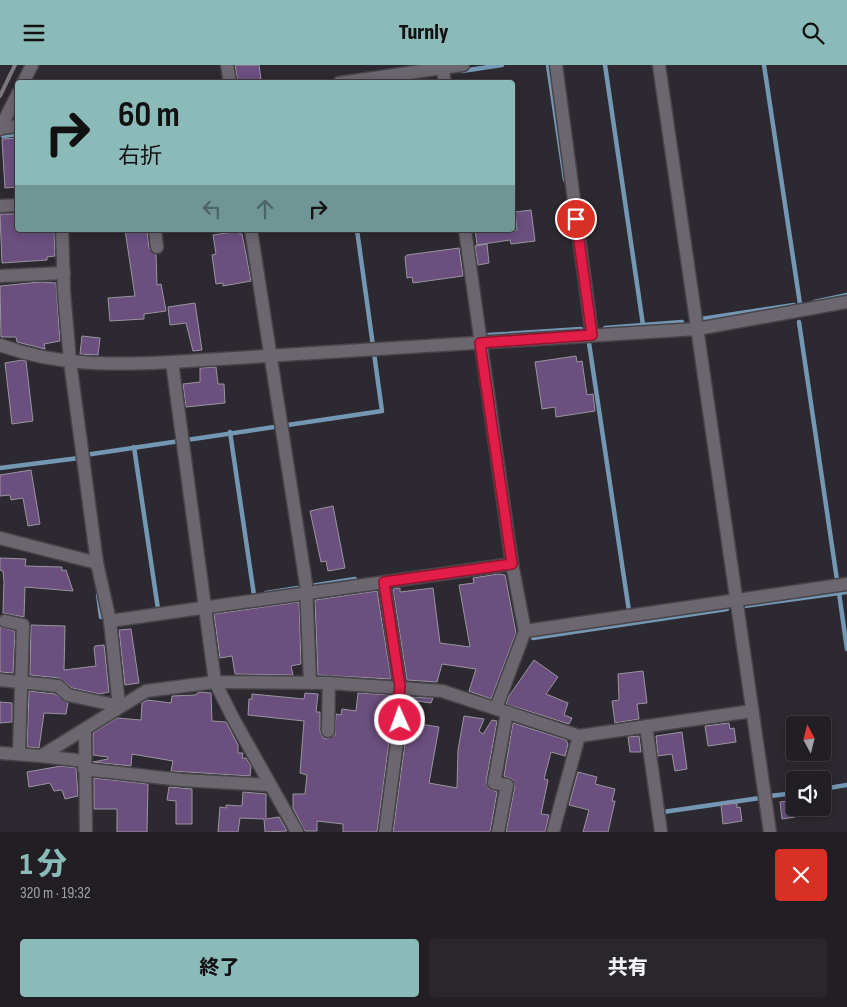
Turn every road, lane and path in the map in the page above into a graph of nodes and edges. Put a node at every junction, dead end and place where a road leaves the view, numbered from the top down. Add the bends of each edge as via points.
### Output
1 (32, 65) edge
2 (227, 65) edge
3 (463, 65) edge
4 (556, 65) edge
5 (660, 65) edge
6 (442, 66) edge
7 (24, 80) edge
8 (230, 80) edge
9 (357, 80) edge
10 (444, 80) edge
11 (15, 99) edge
12 (15, 126) edge
13 (0, 128) edge
14 (15, 205) edge
15 (0, 206) edge
16 (62, 232) edge
17 (155, 232) edge
18 (251, 232) edge
19 (465, 232) edge
20 (157, 247) dead end
21 (64, 273) junction
22 (0, 276) edge
23 (847, 302) edge
24 (697, 329) junction
25 (592, 335) junction
26 (480, 343) junction
27 (0, 345) edge
28 (271, 356) junction
29 (70, 361) junction
30 (172, 362) junction
31 (0, 538) edge
32 (97, 563) junction
33 (512, 564) junction
34 (384, 582) junction
35 (847, 584) edge
36 (306, 593) junction
37 (736, 601) junction
38 (206, 607) junction
39 (5, 621) dead end
40 (110, 621) junction
41 (525, 631) junction
42 (0, 680) edge
43 (20, 681) junction
44 (215, 682) junction
45 (310, 682) junction
46 (329, 683) junction
47 (400, 687) junction
48 (119, 706) junction
49 (502, 710) junction
50 (752, 711) junction
51 (646, 726) junction
52 (85, 730) junction
53 (328, 731) dead end
54 (579, 736) junction
55 (0, 753) edge
56 (18, 754) junction
57 (41, 755) junction
58 (84, 765) junction
59 (269, 785) junction
60 (86, 832) edge
61 (297, 832) edge
62 (385, 832) edge
63 (498, 832) edge
64 (554, 832) edge
65 (661, 832) edge
66 (770, 832) edge

1 - 7 street
2 - 8 street
3 - 6 street
4 - 25 street
5 - 24 street
6 - 9 street
6 - 10 street
11 - 13 street
12 - 13 street
14 - 15 street
16 - 21 street
17 - 20 street
18 - 28 street
19 - 26 street
21 - 22 street
21 - 29 street
23 - 24 street
24 - 25 street
24 - 37 street
25 - 26 street
26 - 28 street
26 - 33 street
27 - 29 street
28 - 30 street
28 - 36 street
29 - 30 street via 96,365
29 - 32 street
30 - 38 street
31 - 32 street
32 - 40 street
33 - 34 street
33 - 41 street
34 - 36 street
34 - 47 street
35 - 37 street
36 - 38 street
36 - 45 street
37 - 41 street
37 - 50 street
38 - 40 street
38 - 44 street
39 - 43 street via 23,625
40 - 48 street
41 - 49 street
42 - 43 street
43 - 48 street via 58,686 68,695
43 - 56 street
44 - 45 street
44 - 48 street via 146,691
44 - 59 street
45 - 46 street
46 - 47 street
46 - 53 street
47 - 49 street via 442,691
47 - 62 street via 397,708 400,720
48 - 52 street
49 - 54 street
49 - 63 street via 494,783 507,785
50 - 51 street
50 - 66 street
51 - 54 street
51 - 65 street
52 - 57 street
52 - 58 street
54 - 64 street
55 - 56 street
56 - 57 street
57 - 58 street
58 - 59 street via 182,780
58 - 60 street
59 - 61 street

